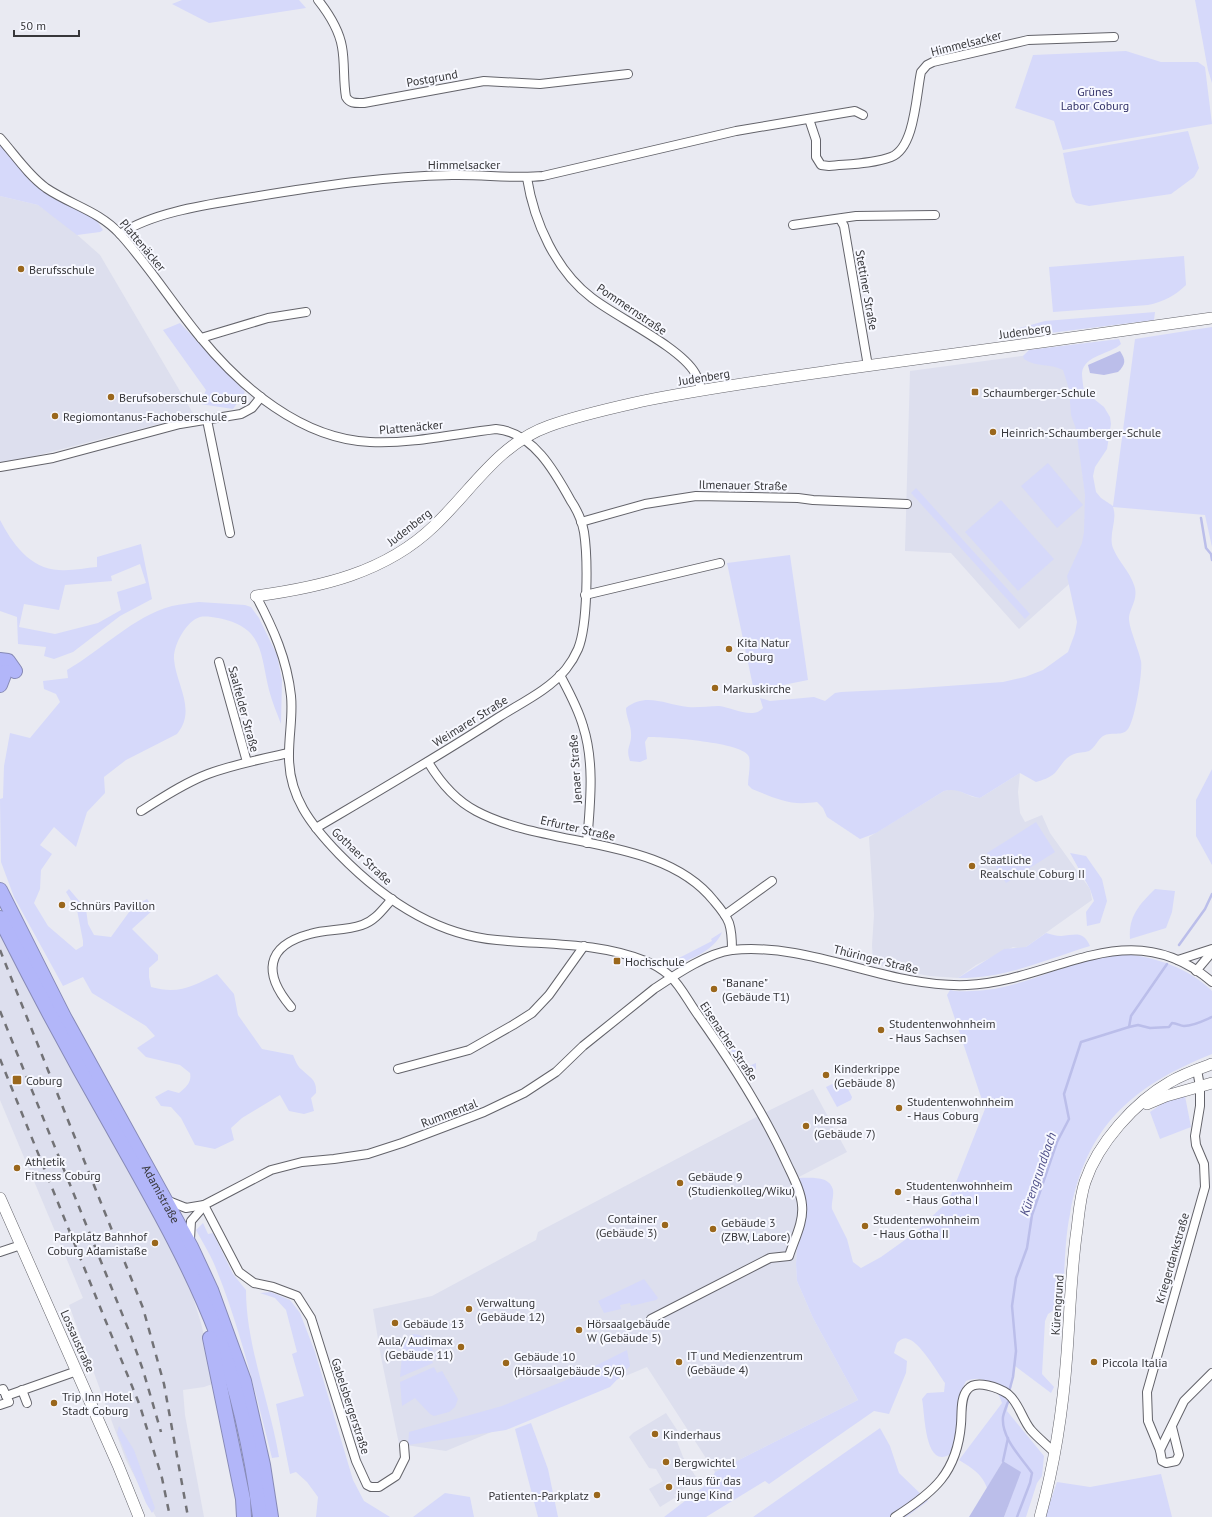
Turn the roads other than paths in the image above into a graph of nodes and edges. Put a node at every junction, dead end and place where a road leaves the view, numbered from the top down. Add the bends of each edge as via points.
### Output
1 (318, 0) edge
2 (1114, 37) dead end
3 (628, 74) dead end
4 (862, 115) dead end
5 (809, 118) junction
6 (0, 138) edge
7 (527, 178) junction
8 (935, 214) dead end
9 (840, 219) junction
10 (793, 225) dead end
11 (120, 234) junction
12 (306, 312) dead end
13 (1212, 318) edge
14 (200, 338) junction
15 (868, 366) junction
16 (701, 390) junction
17 (261, 397) junction
18 (207, 420) junction
19 (523, 437) junction
20 (0, 467) edge
21 (907, 504) dead end
22 (581, 522) junction
23 (230, 533) dead end
24 (720, 563) dead end
25 (585, 595) junction
26 (256, 596) joint
27 (219, 662) dead end
28 (5, 669) edge
29 (560, 675) junction
30 (0, 685) edge
31 (289, 753) junction
32 (246, 762) junction
33 (428, 762) junction
34 (140, 811) dead end
35 (316, 828) junction
36 (587, 843) junction
37 (772, 881) dead end
38 (0, 890) edge
39 (392, 899) junction
40 (725, 915) junction
41 (0, 918) edge
42 (584, 946) junction
43 (1212, 949) edge
44 (732, 950) junction
45 (1212, 952) edge
46 (1212, 956) edge
47 (1178, 960) junction
48 (1199, 972) junction
49 (671, 977) junction
50 (1212, 982) edge
51 (291, 1007) dead end
52 (1212, 1064) edge
53 (398, 1069) dead end
54 (1197, 1070) junction
55 (1212, 1083) edge
56 (1200, 1086) junction
57 (1136, 1110) junction
58 (0, 1198) edge
59 (164, 1199) junction
60 (204, 1205) junction
61 (21, 1245) junction
62 (191, 1246) junction
63 (0, 1252) edge
64 (200, 1293) junction
65 (651, 1319) dead end
66 (77, 1371) junction
67 (1212, 1373) edge
68 (22, 1390) junction
69 (3, 1393) edge
70 (27, 1403) dead end
71 (0, 1405) edge
72 (1172, 1427) junction
73 (404, 1445) dead end
74 (1160, 1450) junction
75 (1055, 1453) junction
76 (139, 1517) edge
77 (244, 1517) edge
78 (260, 1517) edge
79 (271, 1517) edge
80 (895, 1517) edge
81 (1040, 1517) edge

1 - 3 street, Postgrund via 332,18 338,34 342,46 346,96 348,101 354,103 484,81 540,84
2 - 5 street, Himmelsacker via 1028,40 927,65 921,72 908,138 897,153 879,160 829,166 819,164 816,157 816,140
4 - 5 street, Himmelsacker via 855,111
5 - 7 street, Himmelsacker via 736,131 564,172
6 - 11 street, Plattenäcker via 35,179 48,189 96,214
7 - 11 street, Himmelsacker via 453,174 346,182 223,202 158,216 132,226
7 - 16 street, Pommernstraße via 533,205 549,245 567,272 592,298 689,364 696,373
8 - 9 street via 856,216
9 - 10 street
9 - 15 street, Stettiner Straße via 844,226
11 - 14 street, Plattenäcker
12 - 14 street via 268,318
13 - 15 street, Judenberg
14 - 17 street, Plattenäcker
15 - 16 street, Judenberg
16 - 19 street, Judenberg via 610,408 551,425
17 - 18 street via 247,412
17 - 19 street, Plattenäcker via 282,412 316,429 355,440 404,442 496,429 508,430
18 - 20 street via 180,424 53,458
18 - 23 street
19 - 22 street, Weimarer Straße via 563,486
19 - 26 street, Judenberg via 484,471 433,528 406,548 363,572 325,584
21 - 22 street, Ilmenauer Straße via 763,496 696,496 645,504
22 - 25 street, Weimarer Straße via 586,558
24 - 25 street
25 - 29 street, Weimarer Straße via 584,627 578,649
26 - 31 street, Gothaer Straße via 280,644 289,680 292,707
27 - 32 street, Saalfelder Straße
28 - 30 highway
29 - 33 street, Weimarer Straße via 549,686
29 - 36 street, Jenaer Straße via 584,727 590,791
31 - 32 street
31 - 35 street, Gothaer Straße via 291,782 295,794 300,806
32 - 34 street via 194,780
33 - 35 street, Weimarer Straße
33 - 36 street, Erfurter Straße via 445,787 475,811 511,825
35 - 39 street, Gothaer Straße via 360,874
36 - 40 street, Erfurter Straße via 645,856 684,873 705,889
37 - 40 street
38 - 59 highway, Adamistraße via 64,1017
39 - 42 street, Gothaer Straße via 432,922 473,937
39 - 51 street via 373,920 361,926 309,934 281,948 273,959 272,973 282,997
40 - 44 street, Erfurter Straße via 731,932
41 - 64 highway, Adamistraße via 94,1096 172,1235
42 - 49 street, Gothaer Straße via 644,960
42 - 53 street via 549,995 532,1013 469,1050
43 - 47 street
44 - 47 street, Thüringer Straße via 780,952 822,958 902,980 944,985 985,984 1108,951 1145,951
44 - 49 street, Thüringer Straße via 710,956
45 - 48 street
46 - 48 street
47 - 48 street, Thüringer Straße
48 - 50 street, Thüringer Straße
49 - 60 street, Rummental via 583,1046 556,1072 524,1093 460,1122 386,1149 368,1154 295,1163 271,1170
49 - 65 street, Eisenacher Straße via 766,1119 790,1170 802,1205 800,1223 789,1256 770,1258
52 - 54 street, Kürengrund
54 - 56 street, Kriegerdankstraße
54 - 57 street, Kürengrund via 1171,1081
55 - 56 street, Kürengrund
56 - 57 street, Kürengrund via 1154,1100
56 - 74 street, Kriegerdankstraße via 1195,1136 1204,1164 1205,1187 1146,1401 1150,1430
57 - 75 street, Kürengrund via 1106,1142 1085,1182 1074,1253 1064,1385
58 - 61 street, Lossaustraße
59 - 60 street, Rummental via 186,1208
59 - 62 highway, Adamistraße
60 - 62 street, Rummental via 191,1221
60 - 73 street, Gabelsbergerstraße via 239,1272 254,1283 297,1296 311,1318 356,1461 367,1485 380,1487 396,1476 405,1458
61 - 63 street
61 - 66 street, Lossaustraße
62 - 79 highway, Adamistraße via 222,1318 244,1381 263,1465
64 - 77 highway via 243,1498
64 - 78 highway, Adamistraße via 233,1385 246,1434
66 - 68 street
66 - 76 street, Lossaustraße
67 - 72 street via 1184,1401
68 - 69 street
68 - 70 street
69 - 71 street via 9,1402
72 - 74 street
72 - 74 street, Kriegerdankstraße via 1179,1455 1176,1460 1166,1463 1162,1460
75 - 80 street via 1032,1430 1006,1394 988,1386 970,1386 963,1401 960,1439 953,1463 936,1485
75 - 81 street, Kürengrund

